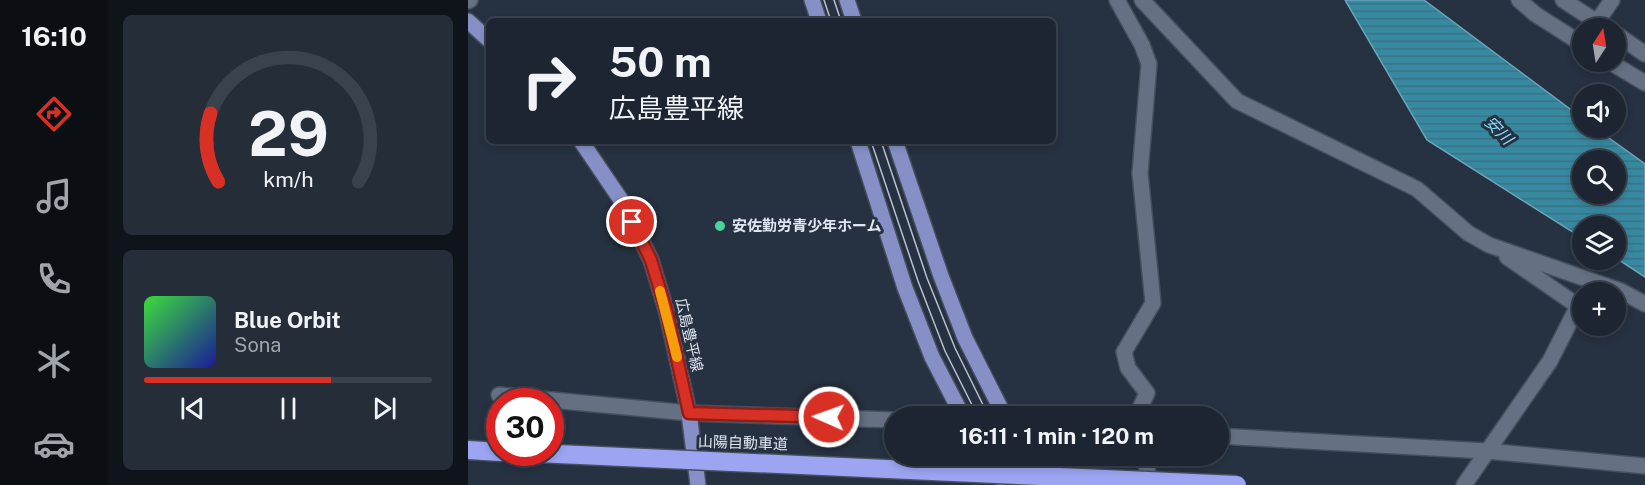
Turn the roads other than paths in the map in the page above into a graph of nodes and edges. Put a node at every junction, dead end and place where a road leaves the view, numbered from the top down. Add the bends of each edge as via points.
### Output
1 (812, 0) edge
2 (847, 0) edge
3 (1117, 0) edge
4 (1142, 0) edge
5 (1519, 0) edge
6 (1563, 0) edge
7 (1612, 0) edge
8 (818, 18) edge
9 (853, 18) edge
10 (1591, 18) edge
11 (1605, 18) edge
12 (468, 21) edge
13 (486, 37) edge
14 (1572, 38) edge
15 (1626, 41) edge
16 (1645, 54) edge
17 (1626, 72) edge
18 (1645, 84) edge
19 (583, 144) edge
20 (859, 144) edge
21 (896, 144) edge
22 (1489, 245) junction
23 (1645, 304) edge
24 (564, 400) edge
25 (957, 406) edge
26 (999, 406) edge
27 (1141, 406) edge
28 (689, 413) junction
29 (884, 420) edge
30 (1229, 437) edge
31 (468, 450) edge
32 (486, 451) edge
33 (1488, 451) junction
34 (564, 454) edge
35 (994, 466) edge
36 (1036, 466) edge
37 (1146, 466) edge
38 (1645, 466) edge
39 (698, 485) edge
40 (1006, 485) edge
41 (1048, 485) edge
42 (1151, 485) edge
43 (1237, 485) edge
44 (1464, 485) edge

1 - 8 main road
2 - 9 main road
3 - 27 street via 1149,64 1140,173 1153,303 1124,352 1128,368 1147,393
4 - 22 street via 1237,101 1417,189 1468,233
5 - 14 street
6 - 10 street
7 - 11 street
12 - 13 main road
15 - 16 street
17 - 18 street
19 - 28 main road, 広島豊平線 via 623,203 651,260
20 - 25 main road via 905,288 932,357
21 - 26 main road via 965,338
22 - 23 street via 1621,291
22 - 33 street via 1578,306 1550,361
24 - 28 street
28 - 29 street
28 - 39 main road, 広島豊平線
30 - 33 street
31 - 32 highway
33 - 38 street
33 - 44 street
34 - 43 highway, 山陽自動車道, bridge
35 - 40 main road
36 - 41 main road
37 - 42 street

